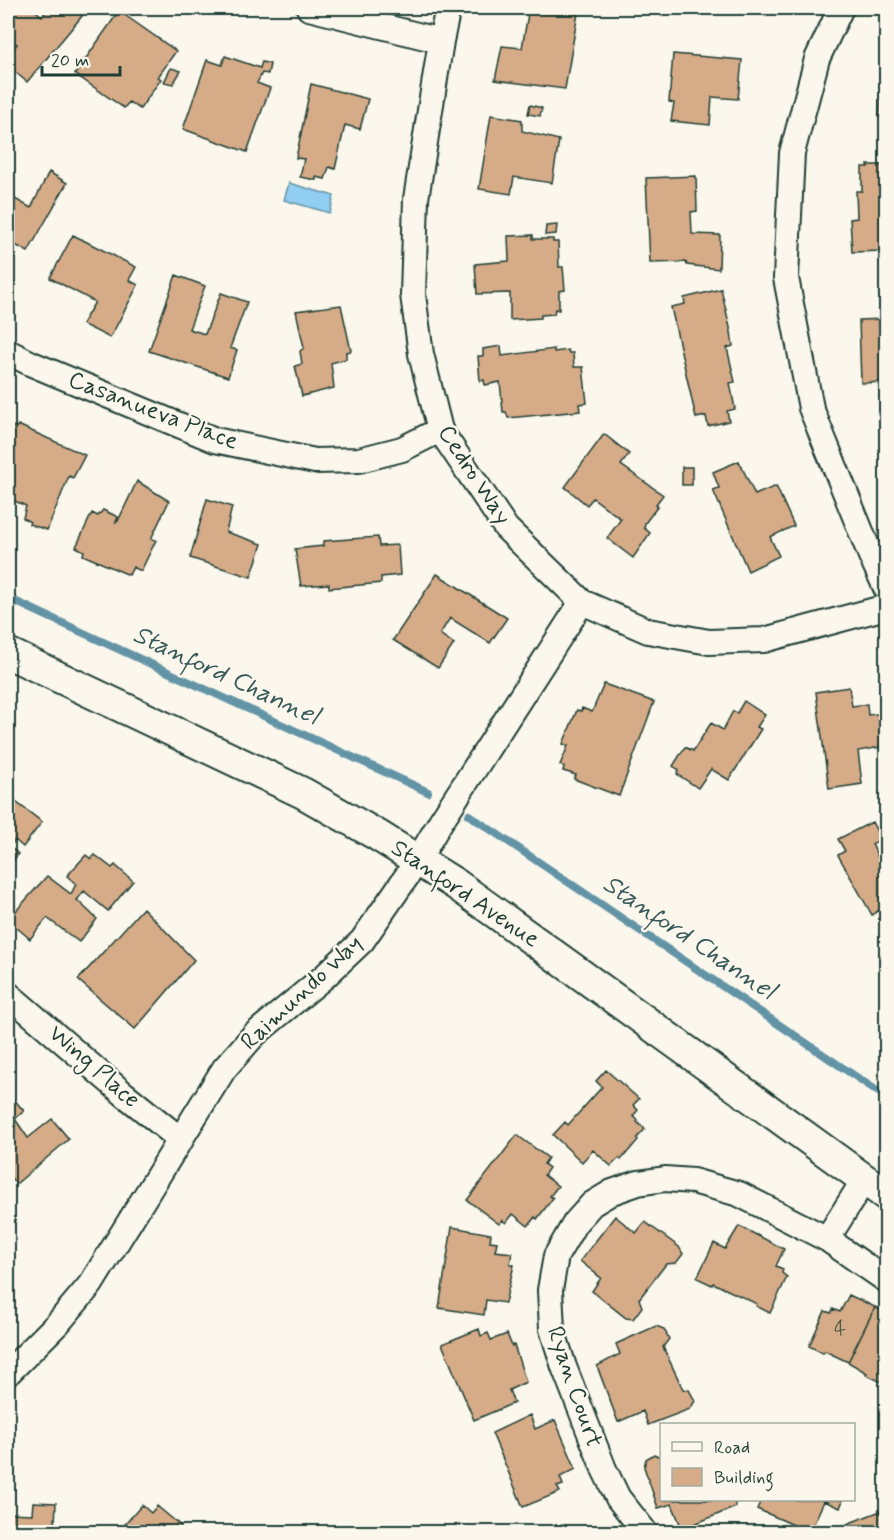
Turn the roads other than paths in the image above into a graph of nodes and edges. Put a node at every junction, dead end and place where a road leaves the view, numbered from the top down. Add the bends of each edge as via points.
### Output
1 (309, 8) edge
2 (448, 8) edge
3 (841, 8) edge
4 (441, 41) junction
5 (8, 352) edge
6 (440, 429) junction
7 (886, 588) edge
8 (582, 602) junction
9 (886, 607) edge
10 (8, 653) edge
11 (418, 860) junction
12 (8, 994) edge
13 (181, 1140) junction
14 (875, 1187) edge
15 (827, 1239) junction
16 (886, 1280) edge
17 (8, 1373) edge
18 (645, 1533) edge

1 - 4 street
2 - 4 street, Cedro Way
3 - 7 street via 817,59 792,153 786,278 811,408
4 - 6 street, Cedro Way via 416,200 413,295 421,354
5 - 6 street, Casanueva Place via 215,440 315,461 359,460 402,449
6 - 8 street, Cedro Way via 506,528
8 - 9 street, Cedro Way via 648,631 709,642 764,640
8 - 11 street, Raimundo Way
10 - 11 street, Stanford Avenue via 303,793
11 - 13 street, Raimundo Way via 362,940 254,1035 224,1069
11 - 14 street, Stanford Avenue
12 - 13 street, Wing Place
13 - 17 street, Raimundo Way via 91,1284
14 - 15 street
15 - 16 street, Ryan Court
15 - 18 street, Ryan Court via 739,1194 674,1179 638,1183 612,1192 592,1204 575,1223 556,1256 550,1290 552,1329 604,1469 618,1498

